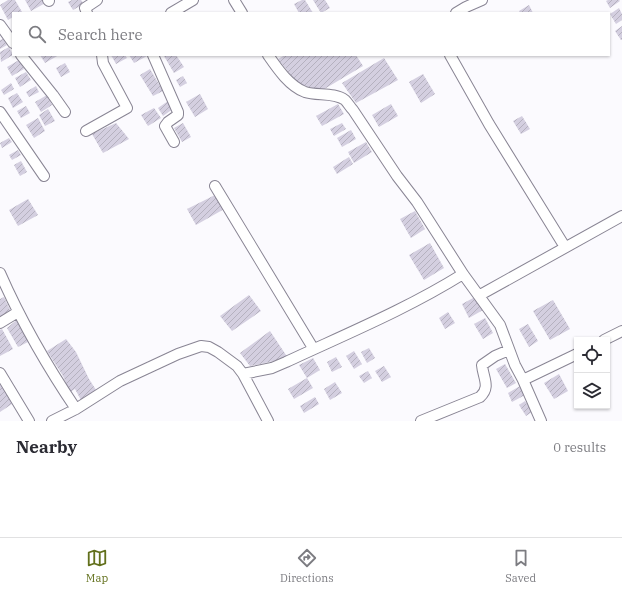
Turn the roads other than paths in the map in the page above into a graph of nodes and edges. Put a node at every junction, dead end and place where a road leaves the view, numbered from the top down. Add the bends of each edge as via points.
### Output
1 (97, 0) edge
2 (193, 0) edge
3 (234, 0) edge
4 (482, 0) edge
5 (87, 12) edge
6 (172, 12) edge
7 (241, 12) edge
8 (458, 12) edge
9 (0, 25) edge
10 (12, 42) edge
11 (22, 56) edge
12 (102, 56) edge
13 (153, 56) edge
14 (269, 56) edge
15 (451, 56) edge
16 (0, 112) edge
17 (65, 112) dead end
18 (86, 131) dead end
19 (174, 142) dead end
20 (44, 176) dead end
21 (215, 186) dead end
22 (622, 216) edge
23 (565, 247) junction
24 (0, 273) edge
25 (463, 274) junction
26 (480, 295) junction
27 (18, 312) junction
28 (0, 323) edge
29 (622, 331) edge
30 (610, 337) edge
31 (314, 348) junction
32 (509, 350) junction
33 (574, 355) edge
34 (0, 373) edge
35 (243, 374) junction
36 (523, 380) junction
37 (76, 409) junction
38 (29, 421) edge
39 (52, 421) edge
40 (268, 421) edge
41 (421, 421) edge
42 (541, 421) edge

1 - 5 street via 85,8
2 - 6 street
3 - 7 street
4 - 8 street
9 - 10 street
11 - 17 street
12 - 18 street via 103,63 127,108
13 - 19 street via 178,112 165,126
14 - 25 street via 282,73 300,89 345,100 417,202
15 - 23 street
16 - 20 street
21 - 31 street
22 - 23 street
23 - 26 street
24 - 27 street
25 - 26 street
25 - 31 street via 406,306
26 - 32 street via 500,325
27 - 28 street
27 - 37 street via 50,371
29 - 30 street
31 - 35 street via 272,368
32 - 36 street
32 - 41 street via 482,365 485,393
33 - 36 street
34 - 38 street
35 - 37 street via 237,366 218,352 201,346 120,381
35 - 40 street
36 - 42 street
37 - 39 street

